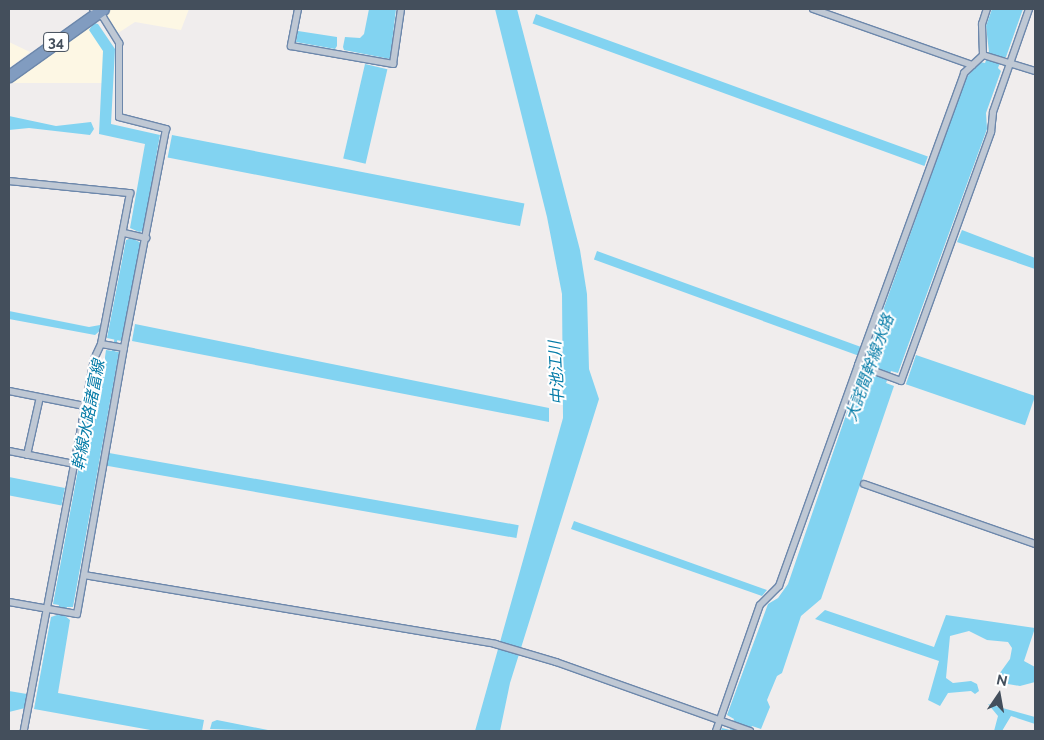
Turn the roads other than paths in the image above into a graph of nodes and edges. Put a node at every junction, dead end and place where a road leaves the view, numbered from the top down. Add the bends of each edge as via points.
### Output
1 (298, 9) edge
2 (401, 9) edge
3 (813, 9) edge
4 (987, 9) edge
5 (1029, 9) edge
6 (98, 10) edge
7 (983, 55) junction
8 (1006, 63) junction
9 (972, 65) junction
10 (1035, 71) edge
11 (9, 76) edge
12 (9, 181) edge
13 (127, 234) junction
14 (143, 238) junction
15 (101, 344) junction
16 (121, 347) junction
17 (858, 365) junction
18 (9, 391) edge
19 (40, 397) junction
20 (85, 406) junction
21 (9, 451) edge
22 (26, 455) junction
23 (74, 464) junction
24 (864, 484) dead end
25 (1035, 544) edge
26 (84, 575) junction
27 (9, 602) edge
28 (47, 609) junction
29 (720, 720) junction
30 (24, 731) edge
31 (716, 731) edge
32 (750, 731) edge

1 - 2 street via 291,46 393,64
3 - 9 street
4 - 7 street via 982,24
5 - 8 street
6 - 11 highway, 34
6 - 14 street via 119,43 119,117 166,129
7 - 8 street
7 - 9 street
8 - 10 street
8 - 17 street via 992,112 992,132 901,381
9 - 17 street via 964,73
12 - 13 street via 130,193
13 - 14 street
13 - 15 street
14 - 16 street via 128,331
15 - 16 street
15 - 20 street via 94,359
16 - 26 street
17 - 29 street via 779,586 760,605
18 - 19 street
19 - 20 street
19 - 22 street
20 - 23 street
21 - 22 street
22 - 23 street
23 - 28 street
24 - 25 street
26 - 28 street via 77,614
26 - 29 street via 495,644 528,652
27 - 28 street
28 - 30 street
29 - 31 street
29 - 32 street

